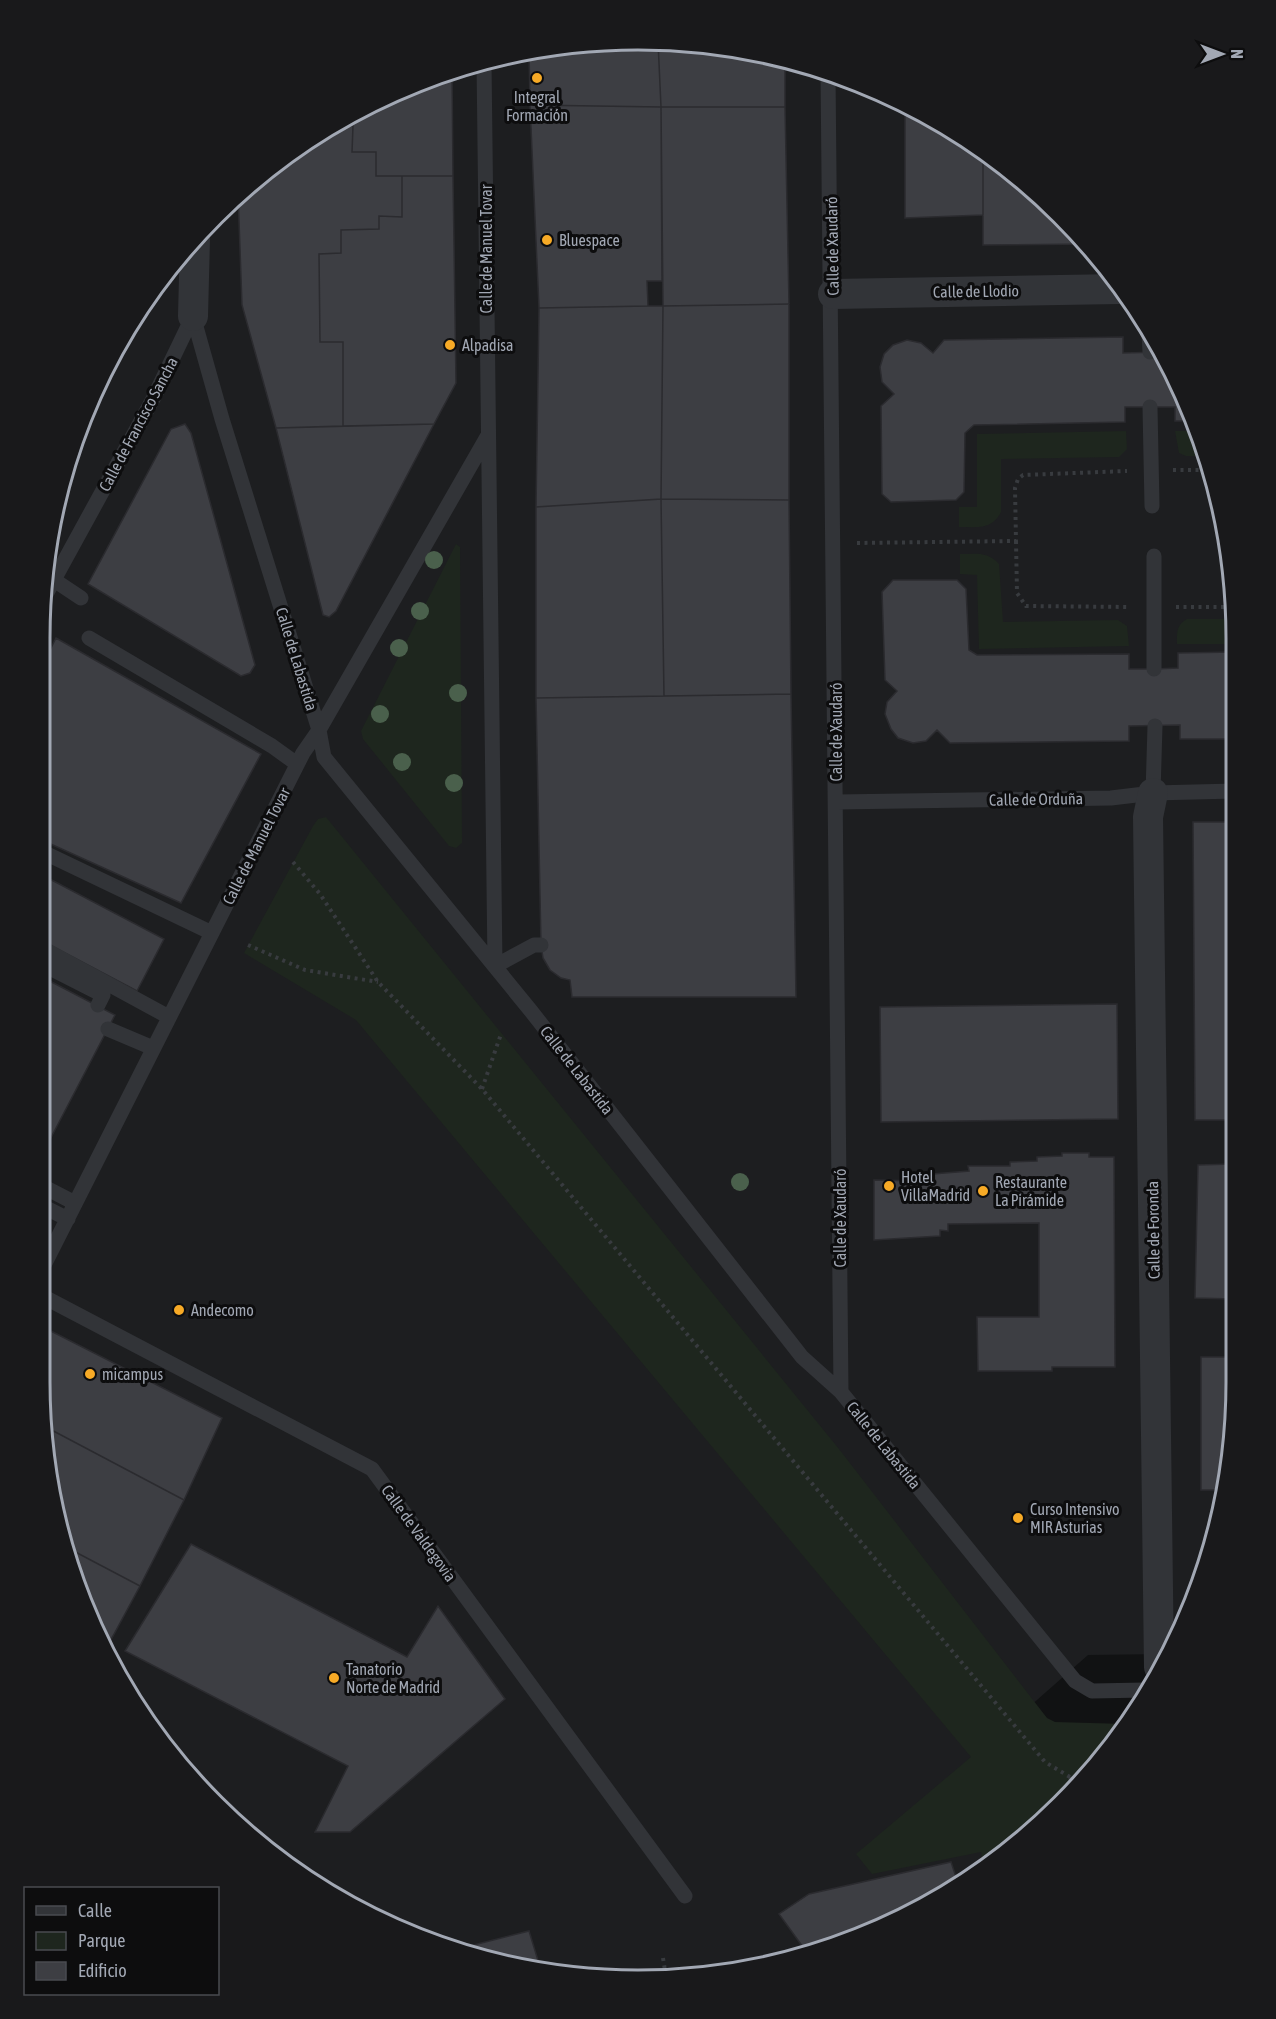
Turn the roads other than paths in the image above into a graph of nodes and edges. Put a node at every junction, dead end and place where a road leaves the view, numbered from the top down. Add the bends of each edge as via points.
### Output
1 (484, 71) edge
2 (828, 81) edge
3 (195, 252) edge
4 (1111, 289) edge
5 (833, 294) junction
6 (193, 316) junction
7 (1150, 347) edge
8 (1150, 352) dead end
9 (1150, 407) dead end
10 (487, 437) junction
11 (1152, 506) dead end
12 (1154, 556) dead end
13 (54, 580) joint
14 (81, 598) dead end
15 (89, 638) dead end
16 (1154, 669) dead end
17 (1155, 726) dead end
18 (319, 730) junction
19 (297, 765) junction
20 (1226, 791) edge
21 (1153, 793) junction
22 (837, 802) junction
23 (50, 855) edge
24 (212, 933) junction
25 (541, 945) dead end
26 (50, 952) edge
27 (495, 966) junction
28 (50, 968) edge
29 (98, 1005) dead end
30 (169, 1017) junction
31 (108, 1029) dead end
32 (153, 1048) junction
33 (50, 1190) edge
34 (75, 1203) junction
35 (50, 1211) edge
36 (68, 1219) junction
37 (50, 1254) edge
38 (50, 1300) edge
39 (841, 1392) junction
40 (1159, 1655) edge
41 (1138, 1690) edge
42 (685, 1896) dead end

1 - 10 lane, Calle de Manuel Tovar
2 - 5 lane, Calle de Xaudaró
3 - 6 street, Calle de Francisco Sancha
4 - 5 street, Calle de Llodio
5 - 22 lane, Calle de Xaudaró
6 - 13 lane, Calle de Francisco Sancha via 153,399
6 - 18 lane, Calle de Labastida
7 - 8 lane
9 - 11 lane
10 - 18 lane, Calle de Manuel Tovar
10 - 27 lane, Calle de Manuel Tovar
12 - 16 lane
13 - 14 lane
15 - 19 lane via 272,746
17 - 21 lane
18 - 19 lane, Calle de Manuel Tovar
18 - 27 lane, Calle de Labastida via 324,757
19 - 24 lane, Calle de Manuel Tovar
20 - 21 lane, Calle de Orduña
21 - 22 lane, Calle de Orduña via 1111,798
21 - 40 street, Calle de Foronda via 1148,829
22 - 39 lane, Calle de Xaudaró
23 - 24 lane
24 - 30 lane, Calle de Manuel Tovar
25 - 27 lane
26 - 30 lane
27 - 39 lane, Calle de Labastida via 802,1357
28 - 29 lane via 103,995
30 - 32 lane, Calle de Manuel Tovar
31 - 32 lane
32 - 34 lane, Calle de Manuel Tovar
33 - 34 lane
34 - 36 lane, Calle de Manuel Tovar
35 - 36 lane
36 - 37 lane, Calle de Manuel Tovar
38 - 42 lane, Calle de Valdegovia via 372,1469
39 - 41 lane, Calle de Labastida via 1075,1681 1092,1691

